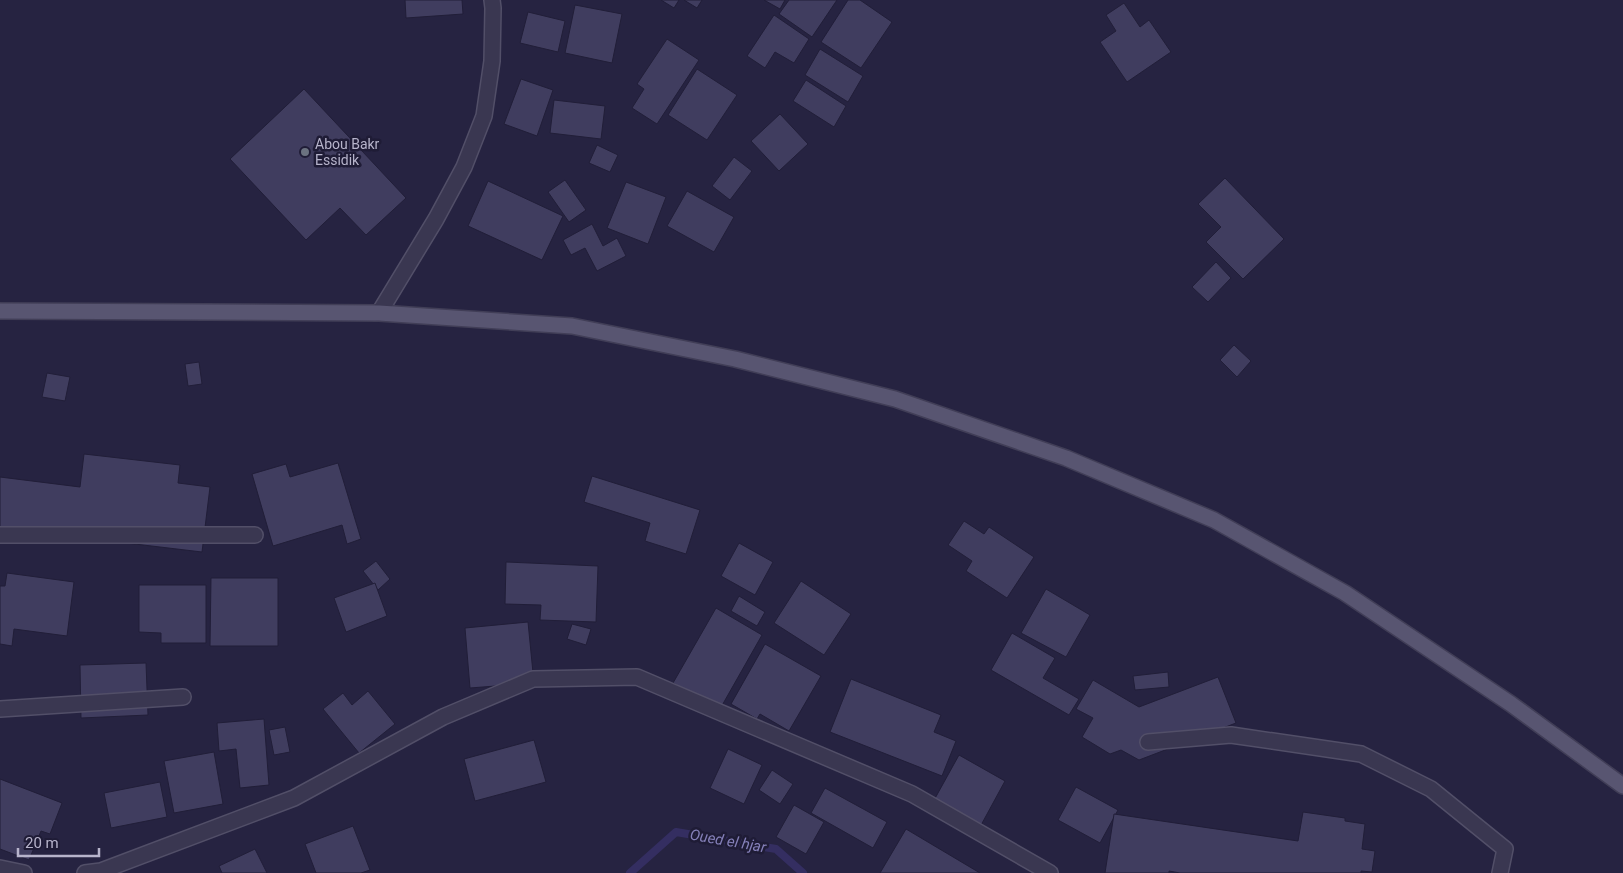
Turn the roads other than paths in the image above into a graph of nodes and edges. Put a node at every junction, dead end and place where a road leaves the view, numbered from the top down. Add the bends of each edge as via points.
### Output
1 (492, 0) edge
2 (0, 311) edge
3 (380, 313) junction
4 (0, 535) edge
5 (255, 535) dead end
6 (183, 697) dead end
7 (0, 710) edge
8 (1148, 742) dead end
9 (1623, 786) edge
10 (0, 868) edge
11 (24, 873) edge
12 (85, 873) edge
13 (1050, 873) edge
14 (1500, 873) edge

1 - 3 street via 492,61 484,116 464,167
2 - 3 main road
3 - 9 main road via 572,326 735,359 895,399 1066,458 1214,520 1345,593 1511,704
4 - 5 street
6 - 7 street
8 - 14 street via 1231,735 1362,754 1431,790 1505,849
10 - 11 street
12 - 13 street via 101,871 294,798 443,716 533,679 637,677 912,794

